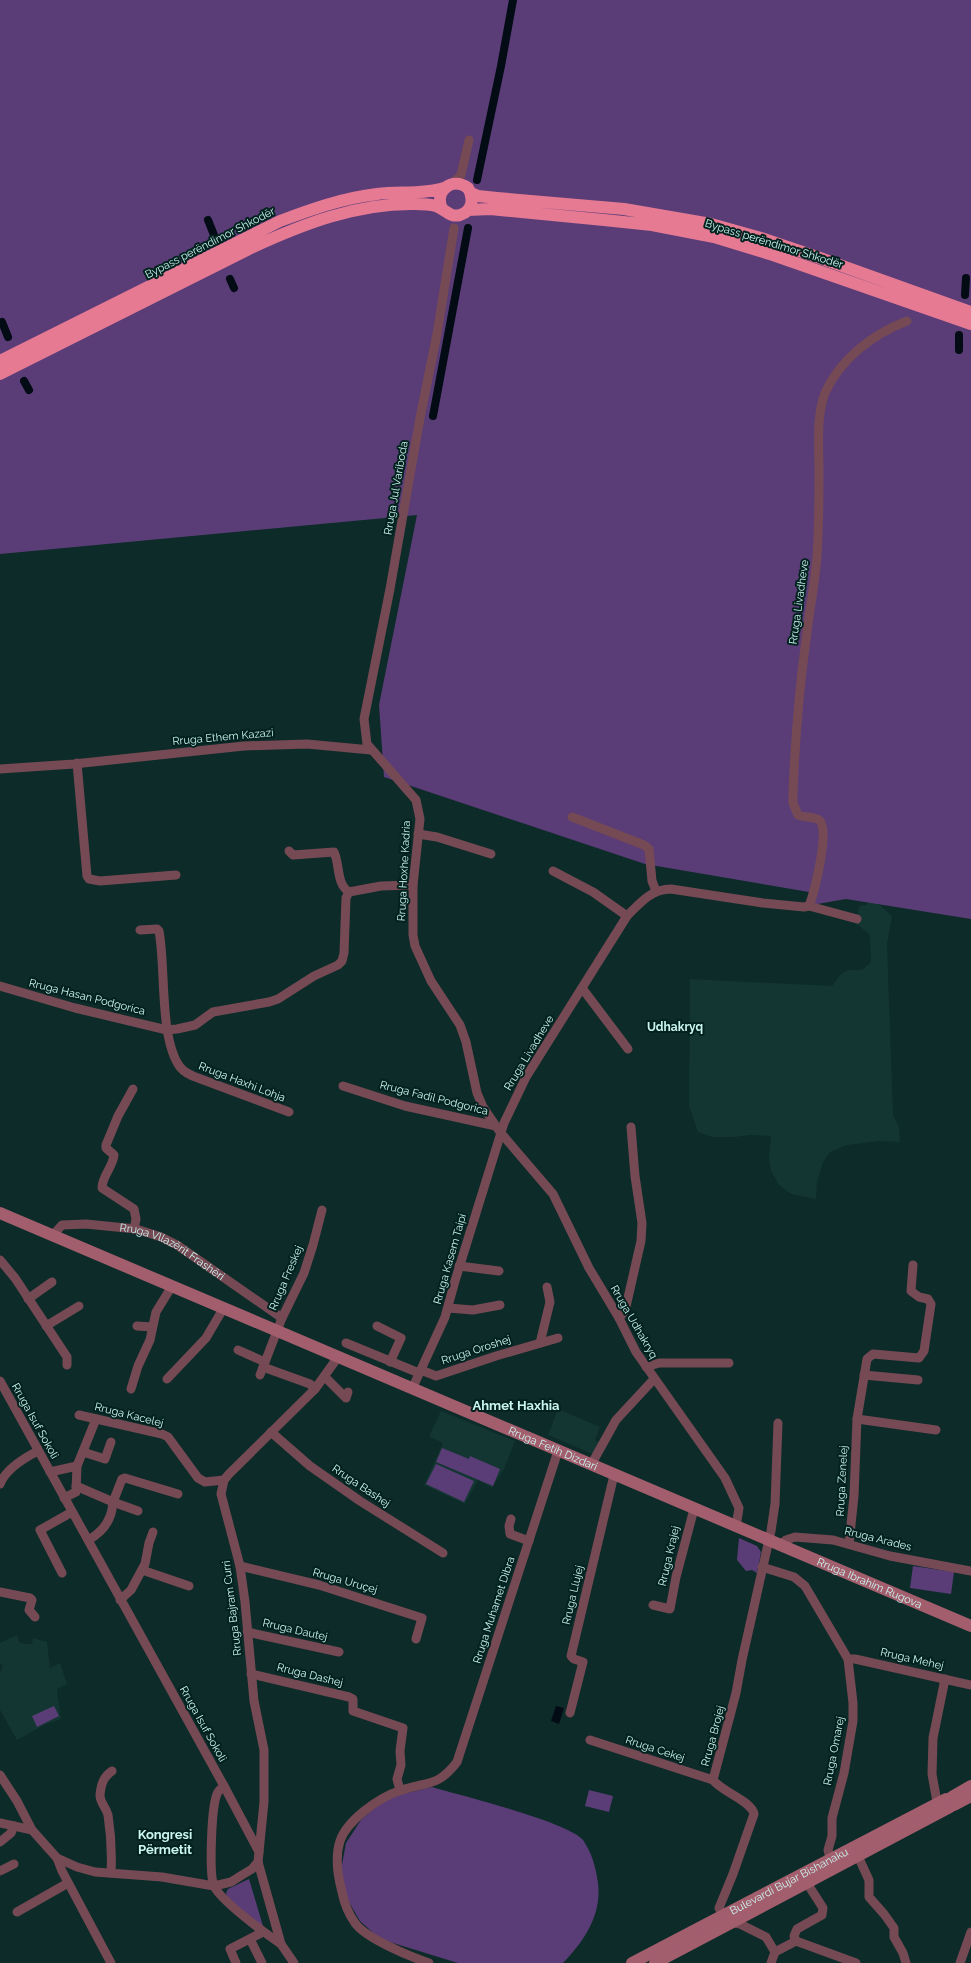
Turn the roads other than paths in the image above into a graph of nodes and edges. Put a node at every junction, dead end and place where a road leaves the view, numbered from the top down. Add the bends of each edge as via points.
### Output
1 (469, 140) dead end
2 (462, 171) junction
3 (448, 186) junction
4 (470, 190) junction
5 (444, 211) junction
6 (465, 213) junction
7 (454, 228) junction
8 (971, 312) edge
9 (907, 321) dead end
10 (971, 324) edge
11 (0, 361) edge
12 (0, 374) edge
13 (371, 750) junction
14 (77, 763) junction
15 (0, 769) edge
16 (572, 817) dead end
17 (418, 834) junction
18 (289, 851) dead end
19 (491, 854) dead end
20 (553, 871) dead end
21 (176, 875) dead end
22 (413, 885) junction
23 (656, 891) junction
24 (349, 892) junction
25 (809, 906) junction
26 (627, 916) junction
27 (857, 919) dead end
28 (140, 930) dead end
29 (0, 986) edge
30 (582, 988) junction
31 (168, 1030) junction
32 (628, 1049) dead end
33 (343, 1086) dead end
34 (133, 1089) dead end
35 (289, 1112) dead end
36 (631, 1127) dead end
37 (498, 1129) junction
38 (322, 1210) dead end
39 (0, 1213) edge
40 (134, 1229) junction
41 (53, 1235) junction
42 (0, 1260) edge
43 (913, 1265) dead end
44 (459, 1266) junction
45 (499, 1271) dead end
46 (52, 1282) dead end
47 (172, 1286) junction
48 (547, 1287) dead end
49 (28, 1299) junction
50 (500, 1305) dead end
51 (79, 1306) dead end
52 (448, 1308) junction
53 (223, 1309) junction
54 (282, 1318) junction
55 (619, 1318) junction
56 (46, 1326) junction
57 (137, 1326) dead end
58 (152, 1326) junction
59 (377, 1326) dead end
60 (278, 1332) junction
61 (558, 1338) dead end
62 (346, 1342) dead end
63 (540, 1343) junction
64 (238, 1350) dead end
65 (338, 1357) junction
66 (390, 1362) junction
67 (729, 1363) dead end
68 (67, 1365) dead end
69 (646, 1367) junction
70 (263, 1368) junction
71 (420, 1371) junction
72 (864, 1376) junction
73 (325, 1378) junction
74 (654, 1379) junction
75 (167, 1380) dead end
76 (918, 1380) dead end
77 (0, 1381) edge
78 (412, 1388) junction
79 (131, 1389) dead end
80 (315, 1389) junction
81 (348, 1392) dead end
82 (79, 1415) dead end
83 (96, 1419) junction
84 (857, 1419) junction
85 (778, 1422) dead end
86 (936, 1430) dead end
87 (270, 1432) junction
88 (112, 1442) dead end
89 (38, 1451) junction
90 (558, 1451) junction
91 (83, 1452) junction
92 (591, 1465) junction
93 (77, 1466) junction
94 (50, 1472) junction
95 (614, 1475) junction
96 (224, 1480) junction
97 (0, 1484) edge
98 (76, 1486) junction
99 (178, 1494) dead end
100 (64, 1498) junction
101 (113, 1502) junction
102 (694, 1509) junction
103 (138, 1511) dead end
104 (72, 1512) junction
105 (511, 1519) dead end
106 (736, 1527) junction
107 (153, 1532) dead end
108 (88, 1540) junction
109 (768, 1540) junction
110 (529, 1541) junction
111 (849, 1544) junction
112 (780, 1545) junction
113 (443, 1553) dead end
114 (240, 1566) junction
115 (762, 1567) junction
116 (142, 1570) junction
117 (971, 1571) edge
118 (62, 1573) dead end
119 (189, 1586) dead end
120 (0, 1592) edge
121 (120, 1600) junction
122 (653, 1606) dead end
123 (35, 1617) dead end
124 (971, 1626) edge
125 (247, 1632) junction
126 (416, 1639) dead end
127 (339, 1652) dead end
128 (848, 1659) junction
129 (252, 1674) junction
130 (945, 1679) junction
131 (971, 1685) edge
132 (570, 1713) dead end
133 (590, 1740) dead end
134 (112, 1771) dead end
135 (0, 1775) edge
136 (713, 1780) junction
137 (224, 1786) junction
138 (971, 1786) edge
139 (400, 1790) junction
140 (971, 1796) edge
141 (948, 1802) junction
142 (0, 1823) edge
143 (14, 1826) junction
144 (32, 1830) junction
145 (0, 1842) edge
146 (858, 1856) junction
147 (57, 1858) junction
148 (258, 1858) junction
149 (14, 1864) dead end
150 (832, 1864) junction
151 (0, 1871) edge
152 (111, 1873) junction
153 (68, 1883) junction
154 (807, 1883) junction
155 (214, 1886) junction
156 (17, 1912) dead end
157 (727, 1918) junction
158 (263, 1932) junction
159 (971, 1932) edge
160 (250, 1939) junction
161 (796, 1941) junction
162 (281, 1944) junction
163 (775, 1952) junction
164 (111, 1963) edge
165 (236, 1963) edge
166 (262, 1963) edge
167 (294, 1963) edge
168 (429, 1963) edge
169 (632, 1963) edge
170 (655, 1963) edge
171 (771, 1963) edge
172 (856, 1963) edge
173 (906, 1963) edge
174 (960, 1963) edge

1 - 2 street
2 - 3 street via 458,179
2 - 4 street
3 - 4 highway, Bypass perëndimor Shkodër via 464,185
3 - 5 highway via 440,198
3 - 11 highway, Bypass perëndimor Shkodër via 428,192 361,196 326,204 280,221
4 - 6 highway via 472,203
4 - 8 highway, Bypass perëndimor Shkodër via 478,196 624,209 711,224 761,238
5 - 6 highway, Bypass perëndimor Shkodër via 455,216
5 - 7 street
5 - 12 highway, Bypass perëndimor Shkodër via 423,204 366,208 327,217 257,246
6 - 7 street, Rruga Jul Variboda
6 - 10 highway, Bypass perëndimor Shkodër via 490,209 652,225 714,237
7 - 13 street, Rruga Jul Variboda via 437,334 364,719 367,744
9 - 25 street, Rruga Livadheve via 870,340 848,359 834,376 821,407 817,558 799,703 793,793 793,803 798,815 818,820 823,831 822,852
13 - 14 street, Rruga Ethem Kazazi via 307,744 244,746
13 - 17 street, Rruga Hoxhe Kadria via 416,800 420,819
14 - 15 street, Rruga Ethem Kazazi
14 - 21 street via 89,879 100,881
16 - 23 street via 649,849 652,882
17 - 19 street via 437,837
17 - 22 street, Rruga Hoxhe Kadria
18 - 24 street via 293,855 334,852 341,883
20 - 26 street via 593,892
22 - 24 street via 381,886
22 - 37 street, Rruga Hoxhe Kadria via 415,946 431,980 460,1025 477,1093
23 - 25 street via 671,889 762,903
23 - 26 street, Rruga Livadheve
24 - 31 street, Rruga Hasan Podgorica via 346,898 344,953 338,965 314,976 278,999 212,1012 195,1025
25 - 27 street
26 - 30 street, Rruga Livadheve
28 - 31 street via 157,928 159,931
29 - 31 street, Rruga Hasan Podgorica via 56,1003
30 - 32 street
30 - 37 street, Rruga Livadheve via 526,1077
31 - 35 street, Rruga Haxhi Lohja via 180,1067 188,1074
33 - 37 street, Rruga Fadil Podgorica via 405,1106
34 - 40 street via 108,1141 106,1148 114,1155 102,1188 134,1209
36 - 55 street via 642,1223 641,1241 625,1311
37 - 44 street, Rruga Kasem Taipi
37 - 55 street, Rruga Udhakryq via 553,1194 589,1268
38 - 54 street, Rruga Freskej via 304,1273
39 - 41 main road
40 - 41 street, Rruga Vllazërit Frashëri via 86,1224 62,1225
40 - 54 street, Rruga Vllazërit Frashëri via 148,1232 177,1245
41 - 47 main road
42 - 49 street
43 - 72 street, Rruga Zenelej via 911,1291 919,1297 928,1298 931,1304 924,1351 918,1358 873,1354 869,1356
44 - 45 street
44 - 52 street, Rruga Kasem Taipi
46 - 49 street
47 - 53 main road, Rruga Fetih Dizdari
47 - 58 street via 160,1304
48 - 63 street via 550,1302
49 - 56 street
50 - 52 street via 473,1310
51 - 56 street
52 - 71 street, Rruga Kasem Taipi
53 - 60 main road, Rruga Fetih Dizdari
53 - 75 street via 206,1338
54 - 60 street, Rruga Freskej
55 - 69 street, Rruga Udhakryq
56 - 68 street via 66,1357
57 - 58 street
58 - 79 street via 150,1340
59 - 66 street via 401,1338
60 - 65 main road, Rruga Fetih Dizdari
60 - 70 street, Rruga Freskej
61 - 63 street, Rruga Oroshej
62 - 66 street
63 - 71 street, Rruga Oroshej via 436,1376
64 - 70 street
65 - 73 street
65 - 78 main road, Rruga Fetih Dizdari
66 - 71 street
67 - 69 street via 659,1363
69 - 74 street, Rruga Udhakryq
70 - 80 street via 310,1384
71 - 78 street, Rruga Kasem Taipi
72 - 76 street
72 - 84 street, Rruga Zenelej
73 - 80 street
73 - 81 street via 346,1398
74 - 92 street via 616,1420
74 - 106 street, Rruga Udhakryq via 725,1478 738,1508
77 - 89 street, Rruga Isuf Sokoli
78 - 90 main road, Rruga Fetih Dizdari
80 - 87 street
82 - 83 street, Rruga Kacelej
83 - 91 street
83 - 96 street, Rruga Kacelej via 162,1434 168,1438 198,1478 206,1482
84 - 86 street
84 - 111 street, Rruga Zenelej
85 - 109 street, Rruga Brojej via 776,1504
87 - 96 street
87 - 113 street, Rruga Bashej via 305,1462 360,1502
88 - 91 street via 105,1459
89 - 94 street, Rruga Isuf Sokoli
89 - 97 street via 3,1475
90 - 92 main road, Rruga Fetih Dizdari
90 - 110 street, Rruga Muhamet Dibra
91 - 93 street
92 - 95 main road, Rruga Fetih Dizdari
93 - 94 street, Rruga Isuf Sokoli
93 - 98 street
94 - 100 street, Rruga Isuf Sokoli
95 - 102 main road, Rruga Fetih Dizdari
95 - 132 street, Rruga Llujej via 571,1656 583,1662
96 - 114 street, Rruga Bajram Curri via 221,1494
98 - 100 street via 76,1492
98 - 101 street
99 - 101 street via 125,1478 122,1479
100 - 104 street, Rruga Isuf Sokoli
101 - 103 street
101 - 108 street via 113,1510 105,1526 100,1533
102 - 106 main road, Rruga Fetih Dizdari
102 - 122 street, Rruga Krajej via 670,1609
104 - 108 street, Rruga Isuf Sokoli
104 - 118 street via 40,1530
105 - 110 street via 508,1526 510,1534
106 - 109 main road, Rruga Fetih Dizdari
107 - 116 street
108 - 121 street, Rruga Isuf Sokoli
109 - 112 main road, Rruga Ibrahim Rugova
109 - 115 street, Rruga Brojej
110 - 139 street, Rruga Muhamet Dibra via 457,1762 448,1774 436,1781
111 - 112 street, Rruga Arades via 795,1537
111 - 117 street, Rruga Arades via 890,1556
112 - 124 main road, Rruga Ibrahim Rugova
114 - 125 street, Rruga Bajram Curri
114 - 126 street, Rruga Uruçej via 319,1585 422,1618
115 - 128 street, Rruga Omarej via 794,1577 805,1586
115 - 136 street, Rruga Brojej via 736,1694
116 - 119 street
116 - 121 street via 131,1590
120 - 123 street via 30,1598 32,1600 29,1610
121 - 137 street, Rruga Isuf Sokoli
125 - 127 street, Rruga Dautej
125 - 129 street, Rruga Bajram Curri
128 - 130 street, Rruga Mehej
128 - 150 street, Rruga Omarej via 853,1721 844,1773 832,1818 832,1836 828,1850
129 - 139 street, Rruga Dashej via 349,1697 353,1699 353,1711 403,1728 401,1765 397,1779
129 - 148 street, Rruga Bajram Curri via 256,1717 264,1750 264,1802
130 - 131 street, Rruga Mehej
130 - 141 street via 933,1738 932,1774
133 - 136 street, Rruga Cekej
134 - 152 street via 104,1778 100,1797 108,1813
135 - 144 street
136 - 157 street, Rruga Brojej via 721,1789 750,1806 754,1814 720,1904 719,1908
137 - 148 street, Rruga Isuf Sokoli
137 - 155 street via 218,1792 213,1812
138 - 141 main road, Bulevardi Bujar Bishanaku
139 - 168 street via 377,1801 345,1832 338,1852 338,1875 346,1907 355,1924 407,1956
140 - 141 main road, Bulevardi Bujar Bishanaku
141 - 146 main road, Bulevardi Bujar Bishanaku
141 - 150 main road, Bulevardi Bujar Bishanaku
142 - 143 street
143 - 144 street
143 - 145 street via 11,1833
144 - 147 street
146 - 150 main road, Bulevardi Bujar Bishanaku
146 - 173 street via 869,1880 869,1897 894,1928 894,1937
147 - 152 street via 77,1867
147 - 153 street
148 - 155 street via 252,1869 242,1876
148 - 162 street
149 - 151 street
150 - 154 main road, Bulevardi Bujar Bishanaku
150 - 157 main road, Bulevardi Bujar Bishanaku
152 - 155 street via 162,1877
153 - 156 street
153 - 164 street
154 - 157 main road, Bulevardi Bujar Bishanaku
154 - 161 street via 823,1908 822,1915 797,1929 794,1936
155 - 158 street via 220,1895
157 - 163 street via 766,1937
157 - 169 main road, Bulevardi Bujar Bishanaku
157 - 170 main road, Bulevardi Bujar Bishanaku
158 - 160 street
158 - 162 street
159 - 174 street
160 - 165 street via 230,1949
160 - 166 street
161 - 163 street
161 - 172 street
162 - 167 street
163 - 171 street

